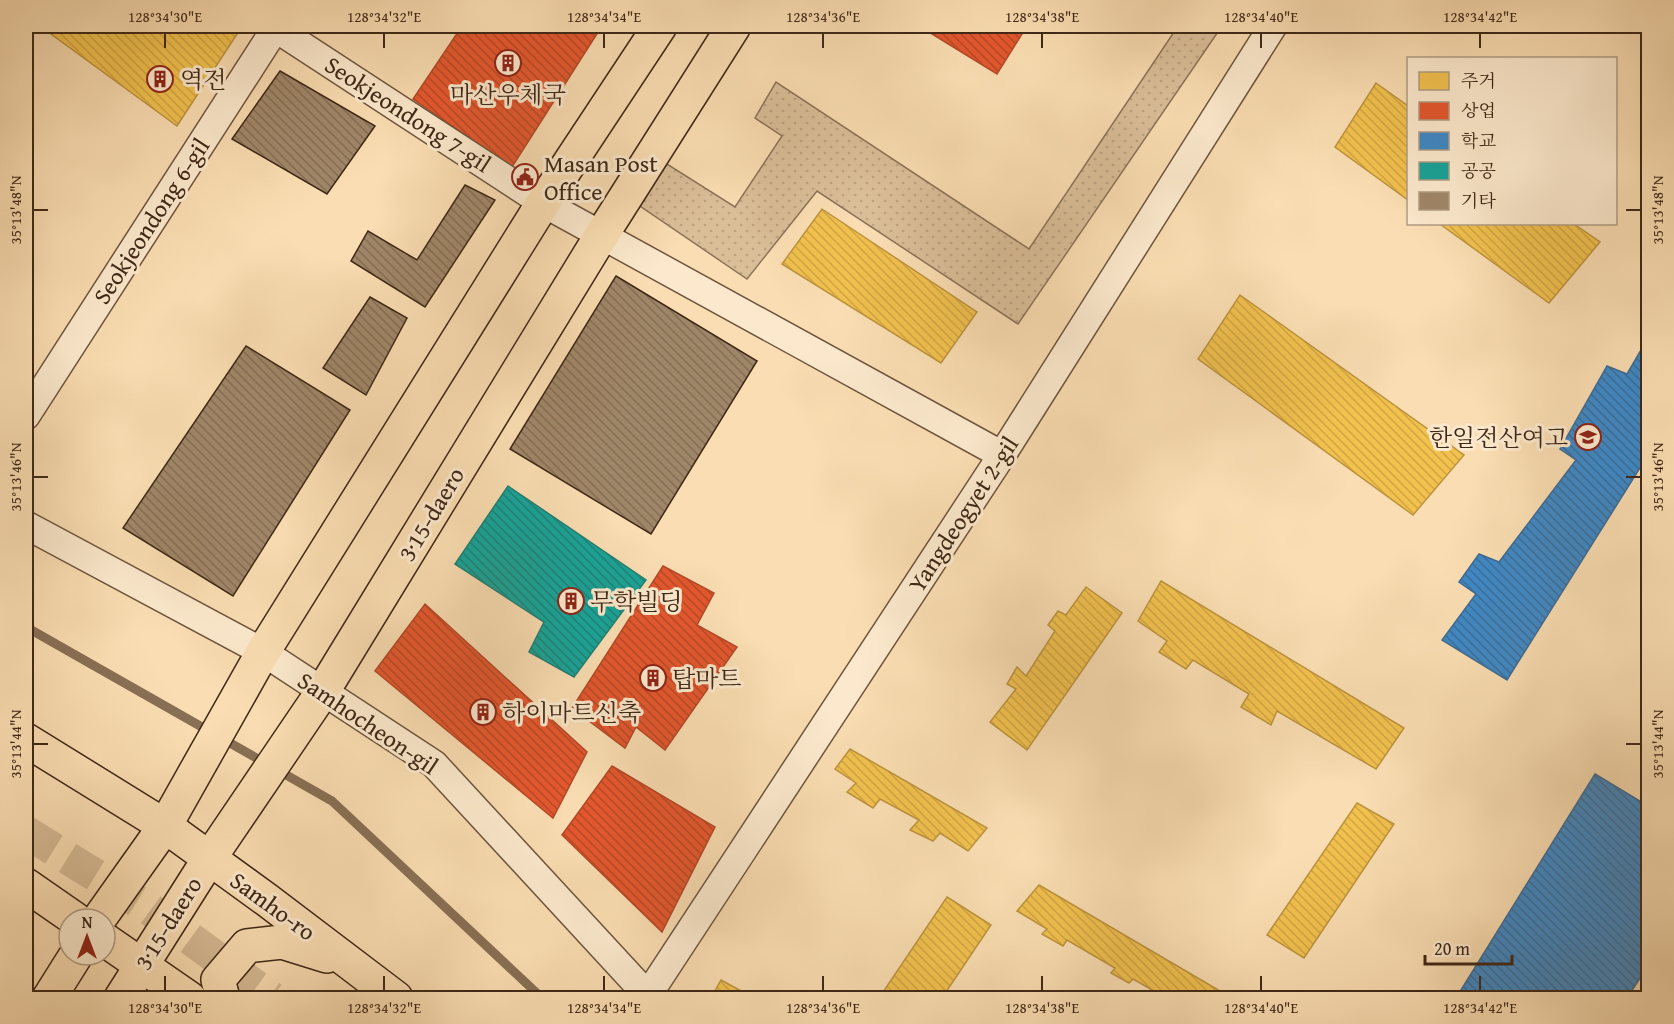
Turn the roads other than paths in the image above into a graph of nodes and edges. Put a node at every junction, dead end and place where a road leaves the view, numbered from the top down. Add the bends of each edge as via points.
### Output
1 (275, 26) edge
2 (660, 26) edge
3 (734, 26) edge
4 (1273, 26) edge
5 (543, 203) junction
6 (601, 236) junction
7 (26, 416) edge
8 (1002, 455) junction
9 (26, 525) edge
10 (259, 660) junction
11 (318, 698) junction
12 (26, 740) edge
13 (171, 816) junction
14 (217, 847) junction
15 (26, 885) edge
16 (58, 907) edge
17 (107, 907) edge
18 (117, 948) edge
19 (349, 963) junction
20 (142, 965) junction
21 (69, 967) edge
22 (648, 997) edge
23 (49, 999) edge
24 (121, 999) edge
25 (189, 999) edge
26 (224, 999) edge
27 (396, 999) edge

1 - 5 street, Seokjeondong 7-gil
1 - 7 street, Seokjeondong 6-gil
2 - 5 main road
3 - 6 main road, 3·15-daero
4 - 8 street, Yangdeogyet 2-gil
5 - 6 street, Seokjeondong 7-gil
5 - 10 main road
6 - 8 street, Seokjeondong 7-gil
6 - 11 main road, 3·15-daero
8 - 22 street, Yangdeogyet 2-gil
9 - 10 street, Samhocheon-gil
10 - 11 street, Samhocheon-gil
10 - 13 main road
11 - 14 main road, 3·15-daero
11 - 22 street, Samhocheon-gil via 434,764
12 - 13 main road, Samho-ro
13 - 14 main road, Samho-ro
13 - 17 main road
14 - 19 main road, Samho-ro via 267,900
14 - 20 main road, 3·15-daero
15 - 16 main road
18 - 20 main road
19 - 26 main road via 282,942 247,946 218,980
19 - 27 main road, Samho-ro
20 - 24 main road, 3·15-daero
20 - 25 main road
21 - 23 main road

